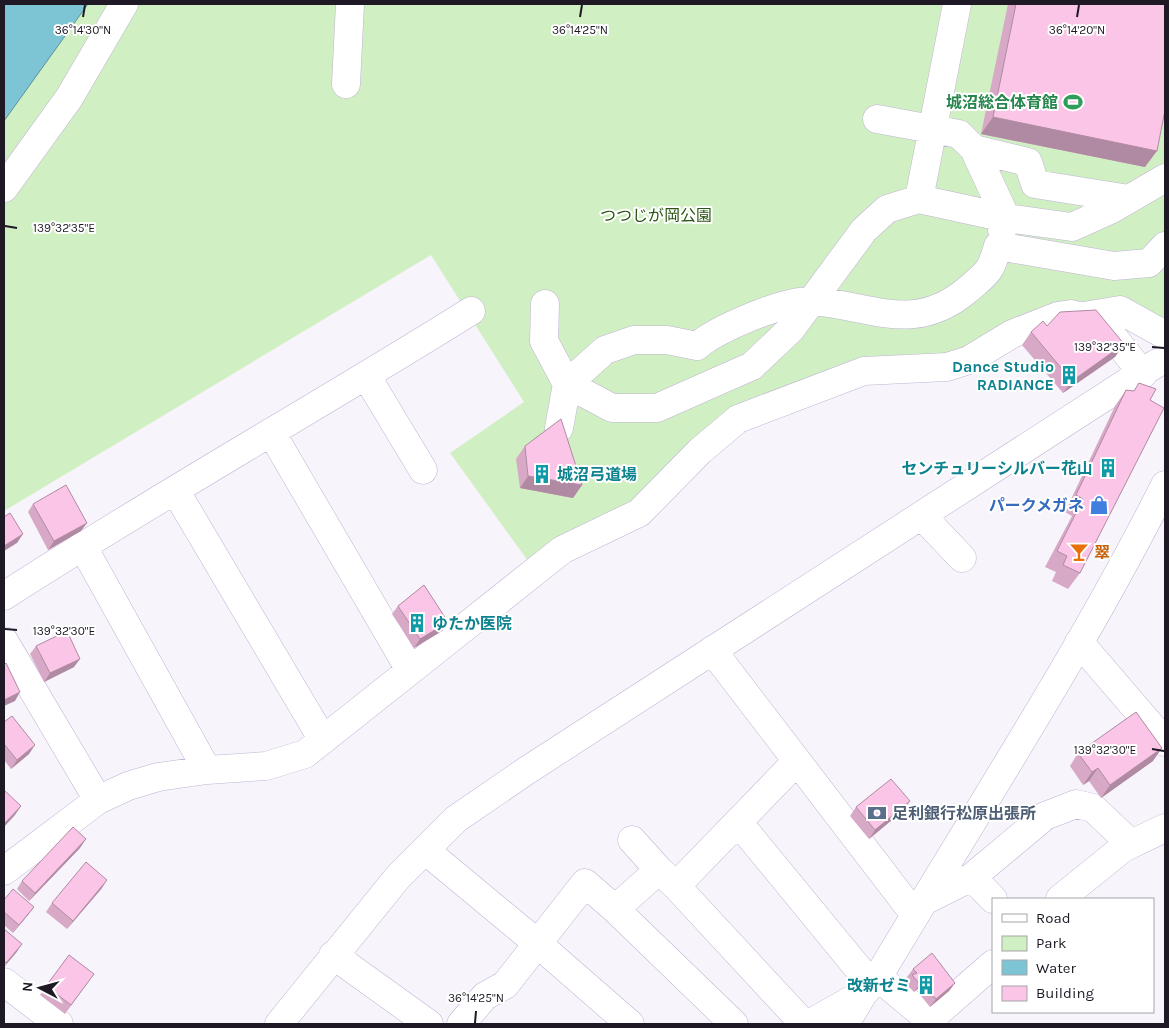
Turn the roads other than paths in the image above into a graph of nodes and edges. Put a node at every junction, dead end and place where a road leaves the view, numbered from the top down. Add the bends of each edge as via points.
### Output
1 (124, 4) edge
2 (350, 4) edge
3 (957, 4) edge
4 (346, 84) dead end
5 (877, 119) dead end
6 (934, 128) junction
7 (974, 149) junction
8 (1165, 178) edge
9 (1034, 184) junction
10 (4, 188) edge
11 (993, 190) junction
12 (919, 199) junction
13 (1129, 199) junction
14 (1006, 218) junction
15 (998, 246) junction
16 (1165, 246) edge
17 (811, 301) junction
18 (545, 304) dead end
19 (471, 311) dead end
20 (1084, 316) junction
21 (1165, 334) edge
22 (698, 346) junction
23 (1158, 367) edge
24 (367, 377) junction
25 (726, 378) junction
26 (567, 384) junction
27 (559, 428) edge
28 (272, 432) junction
29 (422, 470) dead end
30 (1165, 485) edge
31 (174, 490) junction
32 (922, 516) junction
33 (82, 545) junction
34 (962, 558) dead end
35 (4, 596) edge
36 (4, 641) edge
37 (1079, 642) junction
38 (712, 650) junction
39 (410, 670) junction
40 (323, 740) junction
41 (1165, 742) edge
42 (797, 761) junction
43 (207, 770) junction
44 (98, 800) junction
45 (738, 822) junction
46 (1165, 828) edge
47 (632, 840) dead end
48 (1130, 844) junction
49 (425, 850) junction
50 (4, 868) edge
51 (972, 877) junction
52 (667, 878) junction
53 (992, 898) edge
54 (1061, 898) edge
55 (918, 908) junction
56 (615, 909) junction
57 (537, 943) junction
58 (333, 955) junction
59 (992, 965) edge
60 (4, 982) edge
61 (871, 985) junction
62 (290, 1020) edge
63 (931, 1022) edge
64 (59, 1024) edge
65 (429, 1024) edge
66 (460, 1024) edge
67 (630, 1024) edge
68 (734, 1024) edge
69 (804, 1024) edge
70 (810, 1024) edge
71 (845, 1024) edge

1 - 10 street via 69,98
2 - 4 street
3 - 6 street
5 - 6 street
6 - 7 street via 959,134
6 - 12 street
7 - 9 street via 1028,162
7 - 11 street
8 - 13 street
9 - 11 street
9 - 13 street
11 - 14 street
12 - 14 street
12 - 17 street via 887,209 864,230
13 - 14 street via 1072,227
14 - 15 street
15 - 16 street via 1114,266 1149,263
15 - 17 street via 991,269 950,304 916,316 867,312
17 - 22 street via 764,311 709,336
17 - 25 street via 790,329 752,366
18 - 26 street via 544,341
19 - 24 street
20 - 21 street via 1120,310
20 - 23 street via 1096,320
20 - 39 street via 1058,316 1012,334 969,360 947,367 864,371 738,418 700,451 640,513 562,550
22 - 25 street
22 - 26 street via 667,340 634,340 605,350
23 - 32 street
24 - 28 street
24 - 29 street
25 - 26 street via 657,408 612,408
26 - 27 street
28 - 31 street
28 - 39 street
30 - 37 street
31 - 33 street
31 - 40 street
32 - 34 street
32 - 38 street
33 - 35 street
33 - 43 street
36 - 44 street
37 - 41 street
37 - 55 street
38 - 42 street
38 - 49 street via 456,819
39 - 40 street
40 - 43 street via 305,754 266,766
42 - 45 street
42 - 55 street
43 - 44 street via 158,777
44 - 50 street
45 - 52 street
45 - 61 street
46 - 48 street
47 - 52 street
48 - 51 street via 1093,808 1076,804 1045,816
48 - 54 street
49 - 57 street
49 - 58 street via 398,877
51 - 53 street
51 - 55 street
52 - 56 street
52 - 69 street
55 - 61 street
56 - 57 street via 579,878
56 - 68 street
57 - 66 street via 505,985 485,996
57 - 67 street
58 - 62 street
58 - 65 street
59 - 63 street
60 - 64 street
61 - 63 street
61 - 70 street
61 - 71 street

